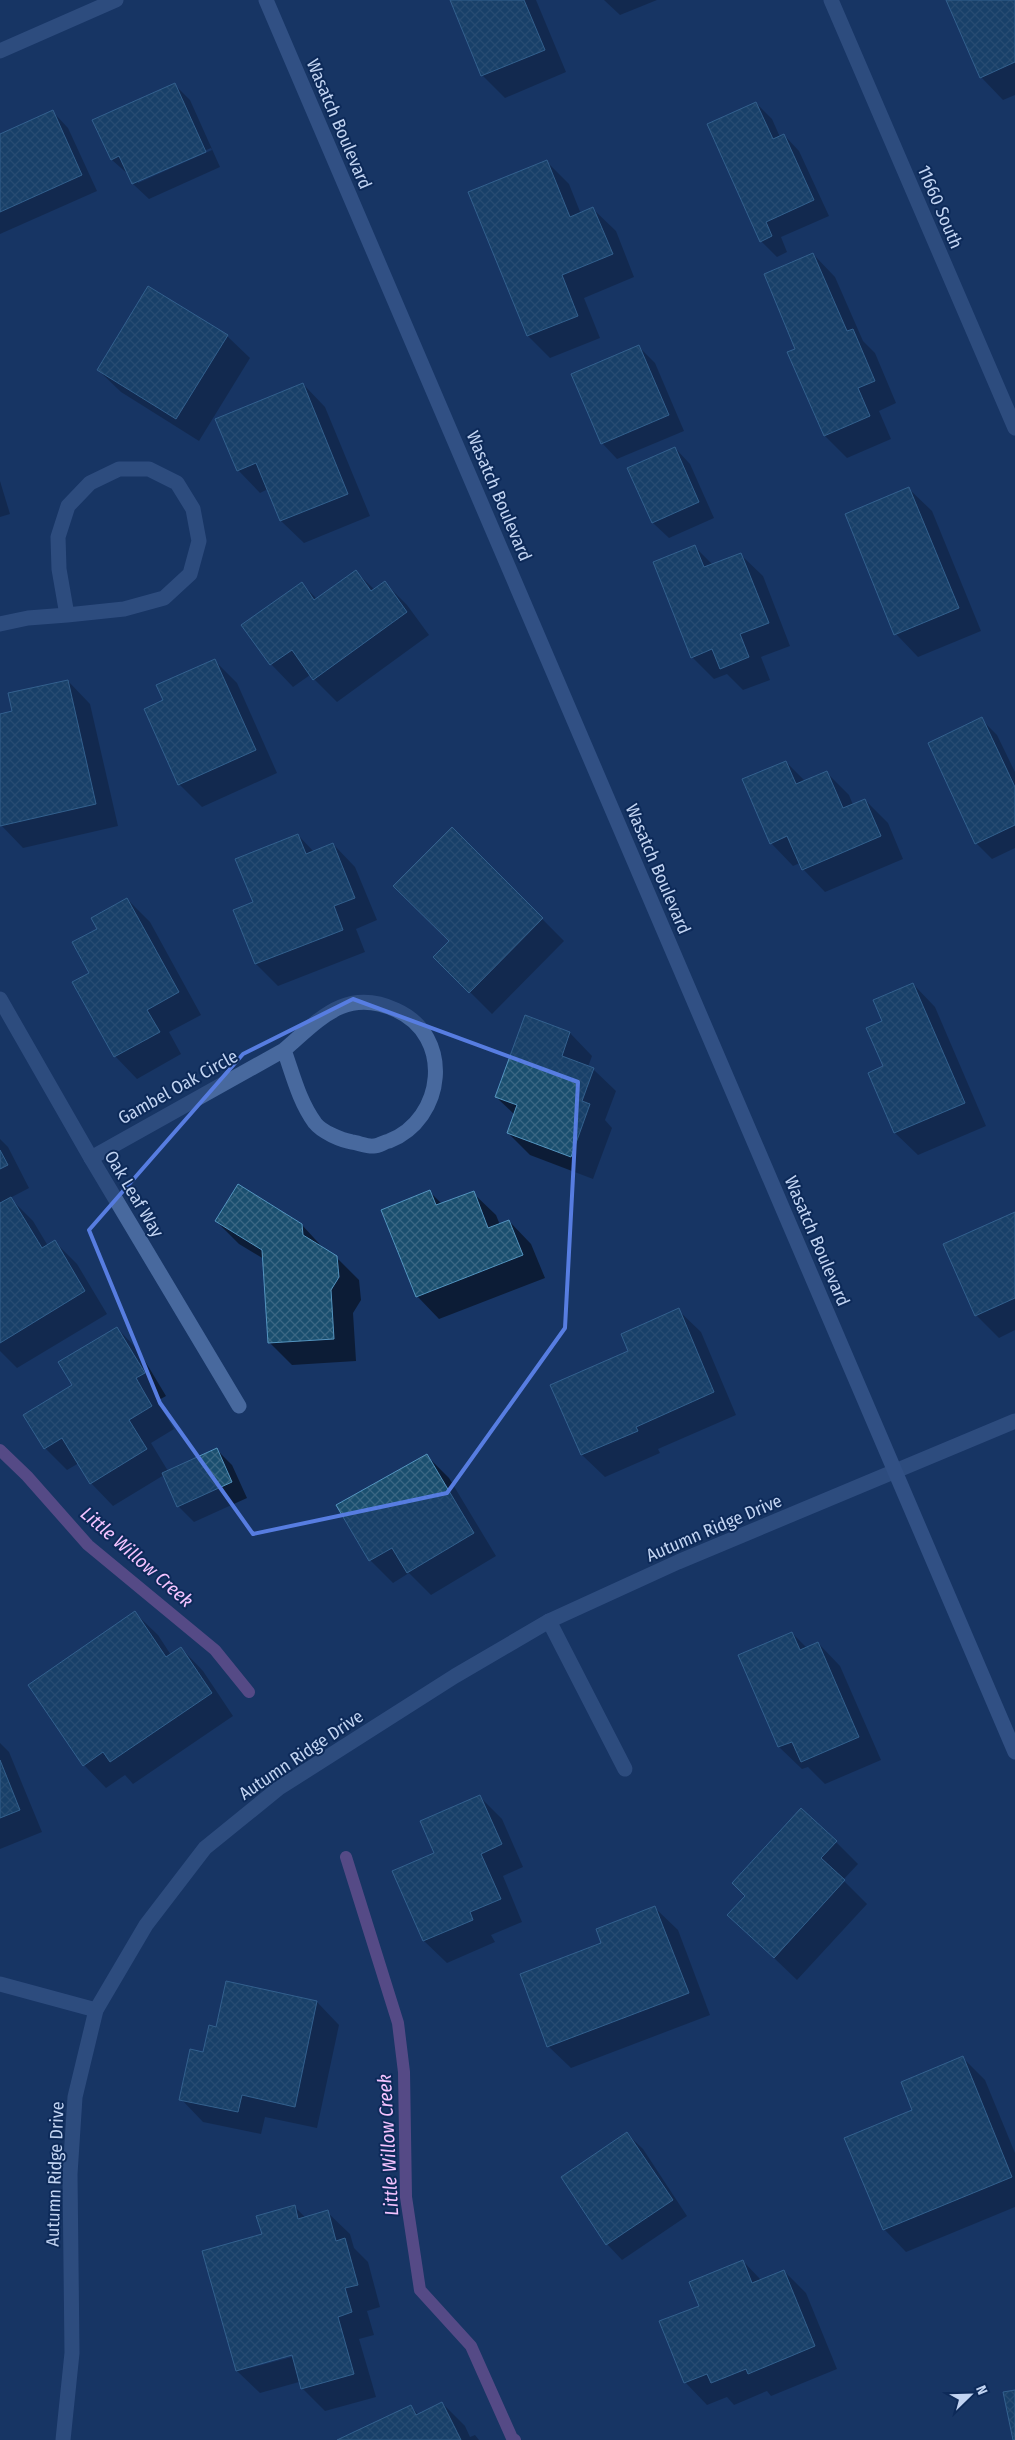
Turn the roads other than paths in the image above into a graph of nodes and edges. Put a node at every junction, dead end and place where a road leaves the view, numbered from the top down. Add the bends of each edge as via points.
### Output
1 (116, 0) edge
2 (266, 0) edge
3 (831, 0) edge
4 (0, 50) edge
5 (1015, 428) edge
6 (67, 615) junction
7 (0, 624) edge
8 (0, 999) edge
9 (284, 1050) junction
10 (91, 1158) junction
11 (239, 1406) dead end
12 (1015, 1421) edge
13 (896, 1473) junction
14 (550, 1621) junction
15 (1015, 1752) edge
16 (625, 1768) dead end
17 (0, 1984) edge
18 (96, 2010) junction
19 (63, 2440) edge

1 - 4 street
2 - 13 main road, Wasatch Boulevard
3 - 5 street, 11660 South
6 - 6 street via 124,609 164,598 190,574 199,541 193,509 178,483 149,469 119,469 90,483 68,506 58,537 59,569
6 - 7 street
8 - 10 street, Oak Leaf Way
9 - 9 street, Gambel Oak Circle via 299,1094 316,1125 344,1141 375,1146 404,1135 424,1114 435,1087 435,1059 426,1034 406,1014 380,1002 352,1002 325,1014
9 - 10 street, Gambel Oak Circle
10 - 11 street, Oak Leaf Way
12 - 13 street, Autumn Ridge Drive
13 - 14 street, Autumn Ridge Drive via 678,1562
13 - 15 main road, Wasatch Boulevard
14 - 16 street
14 - 18 street, Autumn Ridge Drive via 455,1676 279,1788 205,1848 146,1925
17 - 18 street
18 - 19 street, Autumn Ridge Drive via 75,2097 70,2174 72,2353

